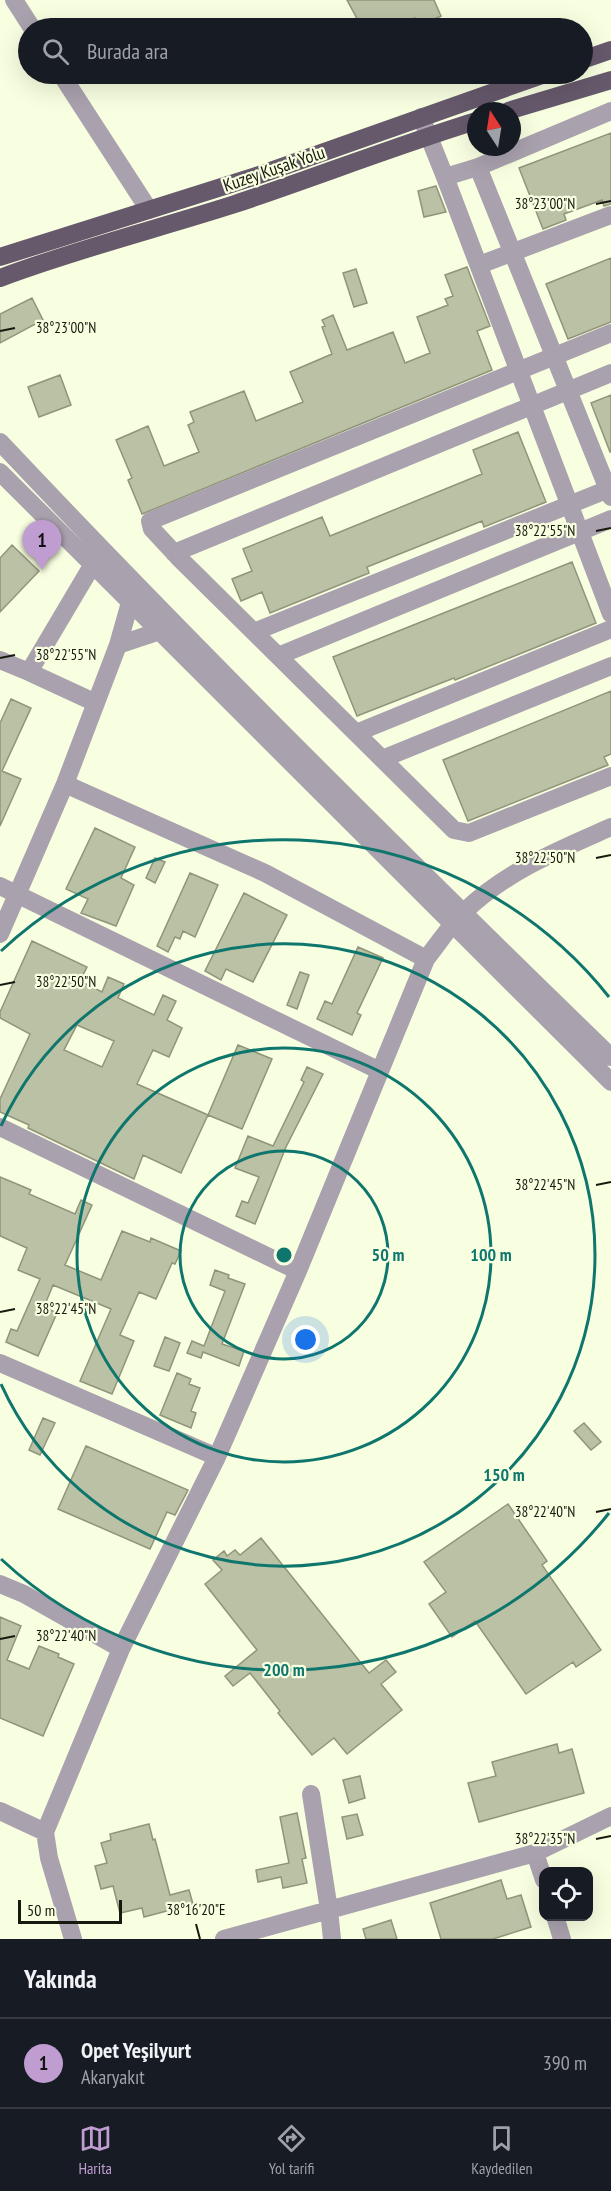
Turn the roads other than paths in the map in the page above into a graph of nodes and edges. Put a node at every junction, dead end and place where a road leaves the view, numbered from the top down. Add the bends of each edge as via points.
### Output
1 (14, 0) edge
2 (26, 18) edge
3 (611, 50) edge
4 (593, 56) edge
5 (611, 80) edge
6 (67, 84) edge
7 (516, 84) edge
8 (521, 107) edge
9 (611, 111) edge
10 (421, 117) junction
11 (467, 124) edge
12 (428, 135) junction
13 (478, 167) junction
14 (445, 177) junction
15 (149, 210) junction
16 (611, 215) edge
17 (513, 253) junction
18 (0, 257) edge
19 (479, 265) junction
20 (0, 278) edge
21 (611, 333) edge
22 (554, 356) junction
23 (519, 371) junction
24 (611, 373) edge
25 (568, 391) junction
26 (532, 406) junction
27 (0, 442) edge
28 (0, 472) edge
29 (610, 492) edge
30 (570, 505) junction
31 (611, 519) edge
32 (580, 532) junction
33 (174, 552) junction
34 (93, 564) junction
35 (133, 593) junction
36 (611, 614) edge
37 (165, 624) junction
38 (611, 629) edge
39 (254, 632) junction
40 (118, 645) junction
41 (278, 656) junction
42 (0, 660) edge
43 (611, 666) edge
44 (29, 672) junction
45 (96, 703) junction
46 (356, 733) junction
47 (382, 759) junction
48 (611, 776) edge
49 (65, 784) junction
50 (611, 826) edge
51 (0, 886) edge
52 (18, 894) junction
53 (458, 919) junction
54 (0, 934) edge
55 (426, 959) junction
56 (611, 1057) edge
57 (380, 1071) junction
58 (611, 1082) edge
59 (0, 1127) edge
60 (298, 1271) junction
61 (0, 1363) edge
62 (216, 1457) junction
63 (0, 1584) edge
64 (122, 1649) junction
65 (311, 1794) dead end
66 (0, 1811) edge
67 (611, 1816) edge
68 (45, 1832) junction
69 (535, 1853) junction
70 (539, 1867) edge
71 (329, 1910) junction
72 (556, 1921) edge
73 (73, 1939) edge
74 (224, 1939) edge
75 (332, 1939) edge
76 (561, 1939) edge

1 - 2 street
3 - 4 main road
5 - 8 main road
6 - 15 street
7 - 10 main road, Kuzey Kuşak Yolu
9 - 13 street
10 - 12 street
10 - 15 main road, Kuzey Kuşak Yolu
11 - 12 main road, Kuzey Kuşak Yolu
12 - 14 street
12 - 20 main road, Kuzey Kuşak Yolu via 235,204
13 - 14 street
13 - 17 street
14 - 19 street
15 - 18 main road, Kuzey Kuşak Yolu
16 - 17 street
17 - 19 street
17 - 22 street
19 - 23 street
21 - 22 street
22 - 23 street
22 - 25 street
23 - 26 street
23 - 33 street via 150,521 152,529
24 - 25 street
25 - 26 street
25 - 29 street
26 - 30 street
26 - 33 street
27 - 35 street
28 - 34 street
29 - 30 street
30 - 32 street
30 - 39 street
31 - 32 street
32 - 36 street
32 - 41 street
33 - 39 street
34 - 35 street
34 - 44 street
35 - 37 street
35 - 40 street
37 - 40 street
37 - 53 street
38 - 46 street
39 - 41 street
40 - 45 street
41 - 46 street
42 - 44 street
43 - 47 street
44 - 45 street
45 - 49 street
46 - 47 street
47 - 48 street via 454,830 470,833
49 - 52 street
49 - 55 street via 265,873
50 - 53 street via 527,865 491,888
51 - 52 street
52 - 54 street
52 - 57 street
53 - 55 street
53 - 56 street
53 - 58 street
55 - 57 street
57 - 60 street
59 - 60 street
60 - 62 street
61 - 62 street
62 - 64 street
63 - 64 street
64 - 68 street
65 - 71 street
66 - 68 street
67 - 69 street
68 - 73 street
69 - 70 street
69 - 71 street
71 - 74 street
71 - 75 street
72 - 76 street

